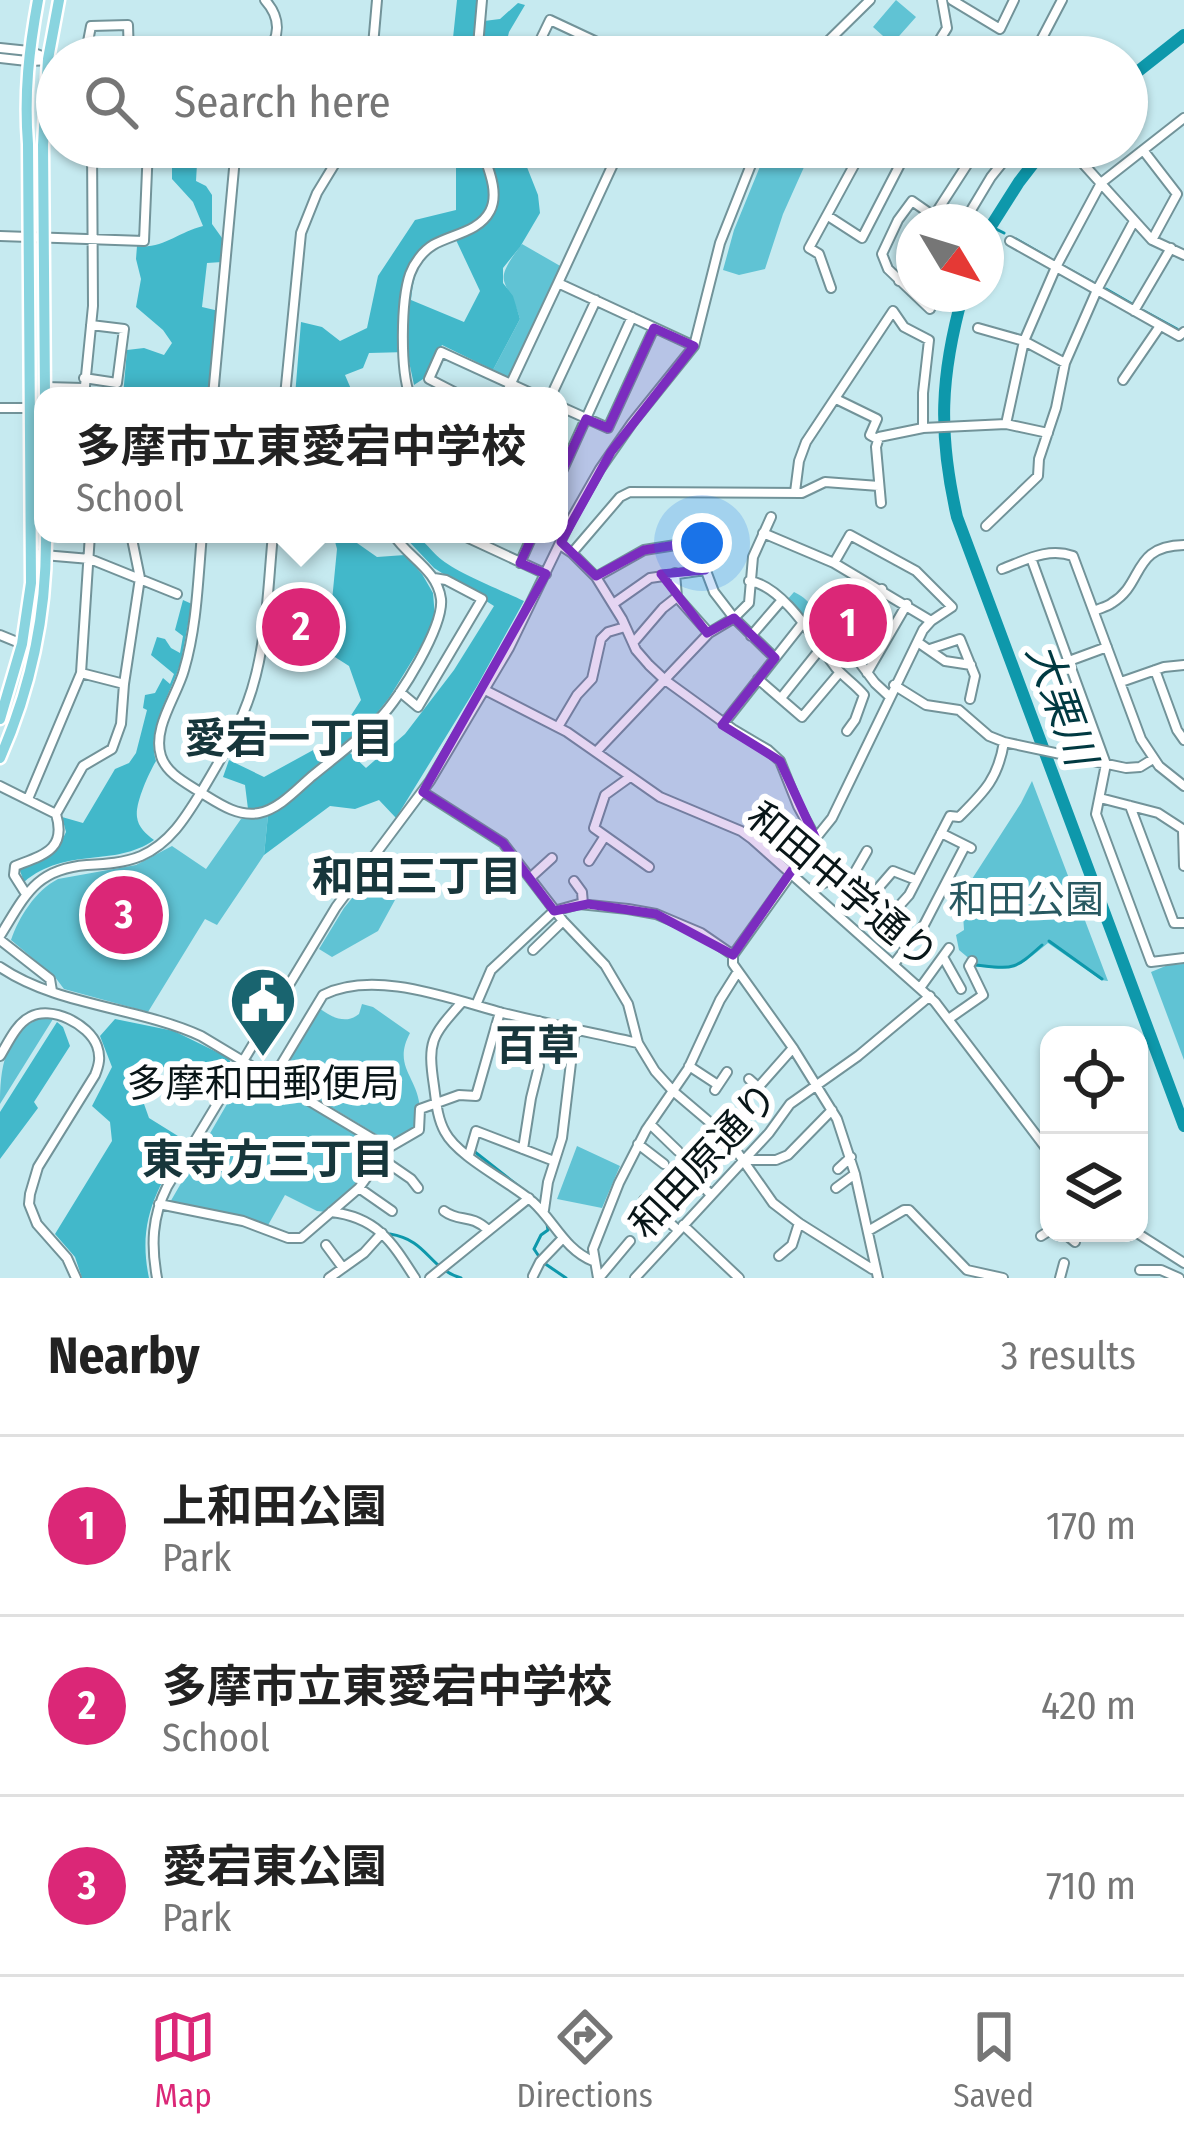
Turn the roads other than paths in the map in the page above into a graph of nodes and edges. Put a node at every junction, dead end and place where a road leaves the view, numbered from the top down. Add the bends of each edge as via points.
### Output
1 (38, 0) edge
2 (59, 0) edge
3 (265, 0) edge
4 (377, 0) edge
5 (482, 0) edge
6 (870, 0) edge
7 (942, 0) edge
8 (952, 0) edge
9 (980, 0) edge
10 (1014, 0) edge
11 (1062, 0) edge
12 (972, 12) junction
13 (55, 36) edge
14 (89, 36) edge
15 (128, 36) edge
16 (276, 36) edge
17 (374, 36) edge
18 (479, 36) edge
19 (542, 36) edge
20 (584, 36) edge
21 (835, 36) edge
22 (942, 36) edge
23 (1043, 36) edge
24 (0, 48) edge
25 (28, 56) junction
26 (36, 57) edge
27 (0, 58) edge
28 (1184, 118) edge
29 (1148, 145) edge
30 (1148, 156) edge
31 (43, 168) edge
32 (92, 168) edge
33 (147, 168) edge
34 (234, 168) edge
35 (332, 168) edge
36 (488, 168) edge
37 (611, 168) edge
38 (749, 168) edge
39 (853, 168) edge
40 (898, 168) edge
41 (965, 168) edge
42 (998, 168) edge
43 (1087, 168) edge
44 (1120, 168) edge
45 (1101, 184) junction
46 (944, 204) edge
47 (975, 204) edge
48 (828, 216) junction
49 (1134, 221) junction
50 (896, 224) edge
51 (0, 236) edge
52 (29, 237) junction
53 (44, 238) junction
54 (92, 239) junction
55 (1152, 240) junction
56 (1010, 242) dead end
57 (1171, 248) junction
58 (1184, 255) edge
59 (1056, 267) junction
60 (896, 278) edge
61 (558, 284) junction
62 (830, 288) dead end
63 (1096, 290) junction
64 (596, 300) junction
65 (1134, 311) junction
66 (632, 317) junction
67 (91, 325) junction
68 (1160, 326) junction
69 (655, 328) junction
70 (978, 328) dead end
71 (1184, 332) edge
72 (1024, 341) junction
73 (694, 346) junction
74 (1065, 363) junction
75 (1123, 380) dead end
76 (511, 384) junction
77 (438, 385) joint
78 (36, 387) edge
79 (45, 387) edge
80 (83, 387) edge
81 (214, 387) edge
82 (286, 387) edge
83 (408, 387) edge
84 (442, 387) edge
85 (510, 387) edge
86 (518, 387) edge
87 (555, 387) edge
88 (836, 399) junction
89 (0, 408) edge
90 (34, 408) edge
91 (568, 410) edge
92 (586, 419) junction
93 (1006, 424) junction
94 (924, 428) junction
95 (1048, 433) junction
96 (878, 439) junction
97 (568, 458) edge
98 (879, 486) junction
99 (795, 492) junction
100 (34, 496) edge
101 (881, 503) dead end
102 (771, 517) dead end
103 (986, 526) dead end
104 (568, 529) edge
105 (762, 532) junction
106 (46, 543) edge
107 (90, 543) edge
108 (133, 543) edge
109 (201, 543) edge
110 (272, 543) edge
111 (401, 543) edge
112 (479, 543) edge
113 (529, 543) edge
114 (1184, 544) edge
115 (483, 545) joint
116 (560, 545) joint
117 (572, 553) junction
118 (32, 554) junction
119 (46, 555) junction
120 (1031, 558) junction
121 (90, 559) junction
122 (520, 563) junction
123 (835, 563) junction
124 (1002, 569) dead end
125 (705, 570) junction
126 (675, 573) junction
127 (546, 574) junction
128 (596, 577) junction
129 (140, 578) junction
130 (433, 578) junction
131 (749, 581) junction
132 (882, 589) junction
133 (177, 594) dead end
134 (677, 596) junction
135 (782, 600) junction
136 (614, 604) junction
137 (907, 604) junction
138 (1094, 611) junction
139 (734, 618) junction
140 (931, 621) junction
141 (802, 624) junction
142 (625, 626) junction
143 (709, 633) junction
144 (0, 635) edge
145 (751, 635) junction
146 (632, 643) junction
147 (919, 643) junction
148 (22, 644) junction
149 (821, 647) junction
150 (1107, 647) junction
151 (929, 649) junction
152 (775, 658) junction
153 (1069, 661) junction
154 (971, 665) junction
155 (1184, 665) edge
156 (1155, 670) junction
157 (840, 672) junction
158 (867, 673) junction
159 (81, 674) junction
160 (758, 679) junction
161 (665, 680) junction
162 (1121, 682) junction
163 (124, 684) junction
164 (894, 685) junction
165 (485, 690) junction
166 (400, 692) junction
167 (889, 696) junction
168 (781, 698) junction
169 (970, 699) dead end
170 (0, 719) edge
171 (724, 722) junction
172 (558, 727) junction
173 (848, 731) dead end
174 (1184, 740) edge
175 (1004, 742) junction
176 (596, 752) junction
177 (0, 758) edge
178 (1153, 759) junction
179 (1106, 764) junction
180 (630, 777) junction
181 (0, 786) edge
182 (1184, 786) edge
183 (201, 792) junction
184 (423, 792) junction
185 (1100, 798) junction
186 (28, 800) junction
187 (1130, 806) junction
188 (56, 814) junction
189 (1183, 830) edge
190 (941, 833) junction
191 (605, 836) junction
192 (815, 837) junction
193 (867, 851) dead end
194 (552, 858) dead end
195 (590, 861) dead end
196 (1184, 866) edge
197 (649, 867) dead end
198 (791, 873) junction
199 (530, 878) junction
200 (831, 880) junction
201 (916, 880) junction
202 (574, 881) dead end
203 (810, 889) junction
204 (26, 894) junction
205 (583, 904) junction
206 (861, 908) junction
207 (554, 910) junction
208 (562, 921) junction
209 (1184, 923) edge
210 (881, 926) junction
211 (0, 938) edge
212 (907, 948) junction
213 (533, 950) dead end
214 (733, 955) junction
215 (1184, 958) edge
216 (972, 961) dead end
217 (894, 964) junction
218 (0, 967) edge
219 (737, 973) junction
220 (920, 988) junction
221 (961, 988) dead end
222 (52, 991) junction
223 (930, 997) junction
224 (462, 1002) junction
225 (476, 1005) junction
226 (500, 1012) junction
227 (950, 1018) junction
228 (539, 1021) junction
229 (575, 1029) junction
230 (638, 1043) junction
231 (793, 1048) junction
232 (0, 1056) edge
233 (243, 1060) junction
234 (689, 1066) junction
235 (727, 1072) dead end
236 (273, 1078) junction
237 (749, 1079) dead end
238 (816, 1085) junction
239 (674, 1091) junction
240 (437, 1102) junction
241 (832, 1110) junction
242 (650, 1124) junction
243 (1040, 1140) edge
244 (638, 1144) junction
245 (675, 1146) dead end
246 (388, 1148) junction
247 (523, 1149) junction
248 (469, 1155) junction
249 (850, 1157) junction
250 (382, 1159) junction
251 (744, 1160) junction
252 (554, 1161) junction
253 (664, 1164) dead end
254 (838, 1169) dead end
255 (855, 1174) junction
256 (698, 1181) dead end
257 (359, 1188) junction
258 (418, 1188) dead end
259 (836, 1188) dead end
260 (711, 1195) junction
261 (529, 1198) junction
262 (344, 1200) junction
263 (644, 1200) dead end
264 (159, 1204) junction
265 (330, 1211) junction
266 (392, 1211) dead end
267 (444, 1211) dead end
268 (544, 1212) junction
269 (356, 1214) junction
270 (799, 1223) junction
271 (681, 1227) junction
272 (488, 1229) junction
273 (867, 1231) junction
274 (382, 1233) junction
275 (563, 1238) junction
276 (630, 1241) dead end
277 (1148, 1241) edge
278 (326, 1245) dead end
279 (779, 1256) dead end
280 (594, 1262) junction
281 (1064, 1263) dead end
282 (1184, 1263) edge
283 (343, 1268) junction
284 (1140, 1270) dead end
285 (876, 1275) edge
286 (533, 1276) edge
287 (76, 1278) edge
288 (157, 1278) edge
289 (329, 1278) edge
290 (415, 1278) edge
291 (430, 1278) edge
292 (599, 1278) edge
293 (635, 1278) edge
294 (740, 1278) edge
295 (1003, 1278) edge
296 (1060, 1278) edge
297 (1179, 1278) edge

1 - 25 main road
2 - 13 main road
3 - 16 street
4 - 17 street
5 - 18 street
6 - 21 street
7 - 22 street
8 - 12 street
9 - 12 street
10 - 12 street via 1000,29
11 - 23 street
14 - 15 street via 91,26 109,24 128,26
19 - 20 street via 550,20
24 - 25 street
25 - 26 street
25 - 27 street
25 - 52 main road
28 - 29 street
30 - 55 street via 1177,194
31 - 53 main road
32 - 54 street
33 - 54 street via 144,241
34 - 81 street
35 - 82 street via 301,232
36 - 83 street via 489,212 424,251 410,273 402,361
37 - 61 street
38 - 73 street
39 - 48 street
40 - 48 street via 862,238
41 - 46 street
42 - 47 street
43 - 45 street
44 - 45 street
45 - 49 street
45 - 59 street
48 - 62 street via 809,248 819,254
49 - 55 street
49 - 63 street
50 - 60 street via 882,254
51 - 52 street
52 - 53 street
52 - 78 main road
53 - 54 street
53 - 79 main road
54 - 67 street
55 - 57 street
56 - 59 street
57 - 58 street
57 - 65 street
59 - 63 street
59 - 72 street
61 - 64 street
61 - 76 street
63 - 65 street
63 - 74 street
64 - 66 street
64 - 87 street
65 - 68 street
66 - 69 street
66 - 92 street
67 - 80 street
67 - 80 street via 124,329 118,382
68 - 71 street
68 - 75 street
69 - 73 street
69 - 92 street via 608,428
70 - 72 street
72 - 74 street
72 - 93 street
73 - 104 street via 611,452
74 - 95 street
76 - 77 street via 441,352 429,374
76 - 85 street
76 - 86 street
77 - 84 street
88 - 94 street via 893,311 929,340
88 - 96 street via 877,419 870,435
88 - 99 street via 806,442
89 - 90 street
91 - 92 street
92 - 97 street
93 - 94 street
93 - 95 street
94 - 96 street
95 - 103 street via 1038,476
96 - 98 street
98 - 99 street via 825,482
98 - 101 street
99 - 117 street via 631,492
100 - 118 main road
102 - 105 street
105 - 123 street
105 - 131 street
106 - 119 main road
107 - 121 street
108 - 129 street
109 - 183 street via 192,634 159,743 174,775
110 - 183 street via 252,690
111 - 130 street
112 - 115 street
113 - 122 street
114 - 138 street via 1152,552 1117,600
115 - 122 street
116 - 117 street
116 - 127 street
117 - 128 street
118 - 119 street
118 - 148 main road
119 - 121 street
119 - 177 main road via 37,647
120 - 124 street
120 - 138 street via 1047,551 1073,556
120 - 153 street
121 - 129 street
121 - 159 street
122 - 127 street
123 - 132 street
123 - 140 street via 850,536 916,571 952,607
125 - 126 street
125 - 128 street via 694,542 644,550
125 - 139 street
126 - 134 street
126 - 136 street via 650,578
127 - 165 street
128 - 136 street
129 - 133 street
129 - 163 street
130 - 166 street via 439,622
130 - 166 street via 482,599 418,707
131 - 135 street
131 - 139 street via 752,596
132 - 137 street
132 - 158 street via 850,646
134 - 143 street
134 - 146 street
135 - 141 street
135 - 145 street
136 - 142 street
137 - 140 street
137 - 158 street
138 - 150 street
139 - 143 street
139 - 145 street
140 - 147 street
141 - 149 street
141 - 152 street
142 - 146 street
142 - 172 street via 601,639 592,679
143 - 161 street
144 - 148 street
145 - 152 street
146 - 161 street
147 - 151 street
147 - 164 street
148 - 170 main road
149 - 157 street
149 - 168 street
150 - 153 street
150 - 162 street
151 - 154 street
151 - 154 street via 960,639
152 - 160 street
153 - 179 street
154 - 169 street
155 - 156 street
156 - 162 street
156 - 174 street
157 - 168 street via 802,717
157 - 173 street via 864,695
158 - 167 street
159 - 163 street
159 - 186 street
160 - 168 street
160 - 171 street
161 - 171 street
161 - 176 street
162 - 178 street
163 - 188 street via 112,748 83,766
164 - 167 street
164 - 175 street via 926,705 959,710
165 - 172 street, 和田中学通り
165 - 184 street
166 - 183 street via 378,721 271,809 242,814
167 - 192 street via 836,810
171 - 192 street via 780,761
172 - 176 street, 和田中学通り
175 - 179 street
175 - 190 street via 990,785
176 - 180 street, 和田中学通り
178 - 179 street via 1135,768
178 - 182 street
179 - 185 street
180 - 191 street via 605,795 594,828
180 - 198 street, 和田中学通り via 741,831
181 - 186 street
183 - 204 street via 150,851 60,869
184 - 199 street via 503,843
184 - 233 street via 345,893
185 - 187 street
185 - 215 street via 1096,814 1151,962
186 - 188 street
187 - 189 street
187 - 209 street via 1174,923
188 - 204 street via 55,844 14,868
189 - 196 street
190 - 201 street
190 - 212 street via 968,847
191 - 195 street
191 - 197 street
192 - 198 street
193 - 200 street via 852,877
194 - 199 street
198 - 203 street, 和田中学通り
198 - 214 street
199 - 207 street
200 - 203 street
200 - 206 street
201 - 206 street via 893,871
201 - 210 street
202 - 205 street
203 - 217 street, 和田中学通り
204 - 211 street
205 - 207 street
205 - 214 street via 656,914
206 - 210 street
207 - 208 street
207 - 225 street via 491,970
208 - 213 street
208 - 230 street via 609,970
210 - 212 street
211 - 222 street via 50,979
212 - 217 street
214 - 219 street
216 - 227 street via 983,995
217 - 220 street, 和田中学通り
218 - 222 street
219 - 231 street
219 - 234 street
220 - 221 street via 946,952
220 - 223 street, 和田中学通り
222 - 233 street via 190,1030
223 - 227 street, 和田中学通り
223 - 238 street, 和田原通り
224 - 225 street
224 - 236 street via 373,985 330,991
224 - 240 street via 431,1042
225 - 226 street
226 - 228 street
226 - 240 street via 476,1096
227 - 243 street, 和田中学通り
228 - 229 street
228 - 247 street
229 - 230 street
229 - 252 street
230 - 239 street
231 - 237 street via 756,1089
231 - 238 street
232 - 287 street via 24,1021 46,1012 85,1030 98,1049 95,1075 38,1167 29,1204
233 - 236 street
233 - 264 street
234 - 235 street via 716,1088
234 - 239 street
236 - 246 street
238 - 241 street
238 - 251 street, 和田原通り
239 - 242 street
239 - 251 street
240 - 246 street via 420,1109 419,1130
240 - 248 street via 445,1131
241 - 249 street
241 - 251 street via 788,1155
242 - 244 street
242 - 245 street
244 - 253 street
244 - 280 street via 595,1240
246 - 250 street
247 - 248 street via 476,1131
247 - 252 street
248 - 261 street
249 - 254 street
249 - 255 street
250 - 257 street
250 - 258 street
251 - 260 street, 和田原通り
251 - 270 street via 773,1203
252 - 268 street
255 - 259 street
255 - 273 street
256 - 260 street
257 - 262 street
257 - 266 street
260 - 271 street, 和田原通り
261 - 268 street
261 - 272 street
262 - 265 street
262 - 269 street
263 - 271 street
264 - 265 street via 288,1238 301,1238
264 - 288 street
265 - 269 street
267 - 272 street
268 - 275 street
269 - 274 street
270 - 279 street
270 - 285 street
271 - 293 street, 和田原通り
271 - 294 street
272 - 291 street
273 - 285 street
273 - 295 street via 908,1210 967,1270
274 - 283 street
274 - 290 street
275 - 280 street
275 - 286 street
276 - 292 street
277 - 282 street
278 - 283 street
280 - 292 street
281 - 296 street
283 - 289 street
284 - 297 street

